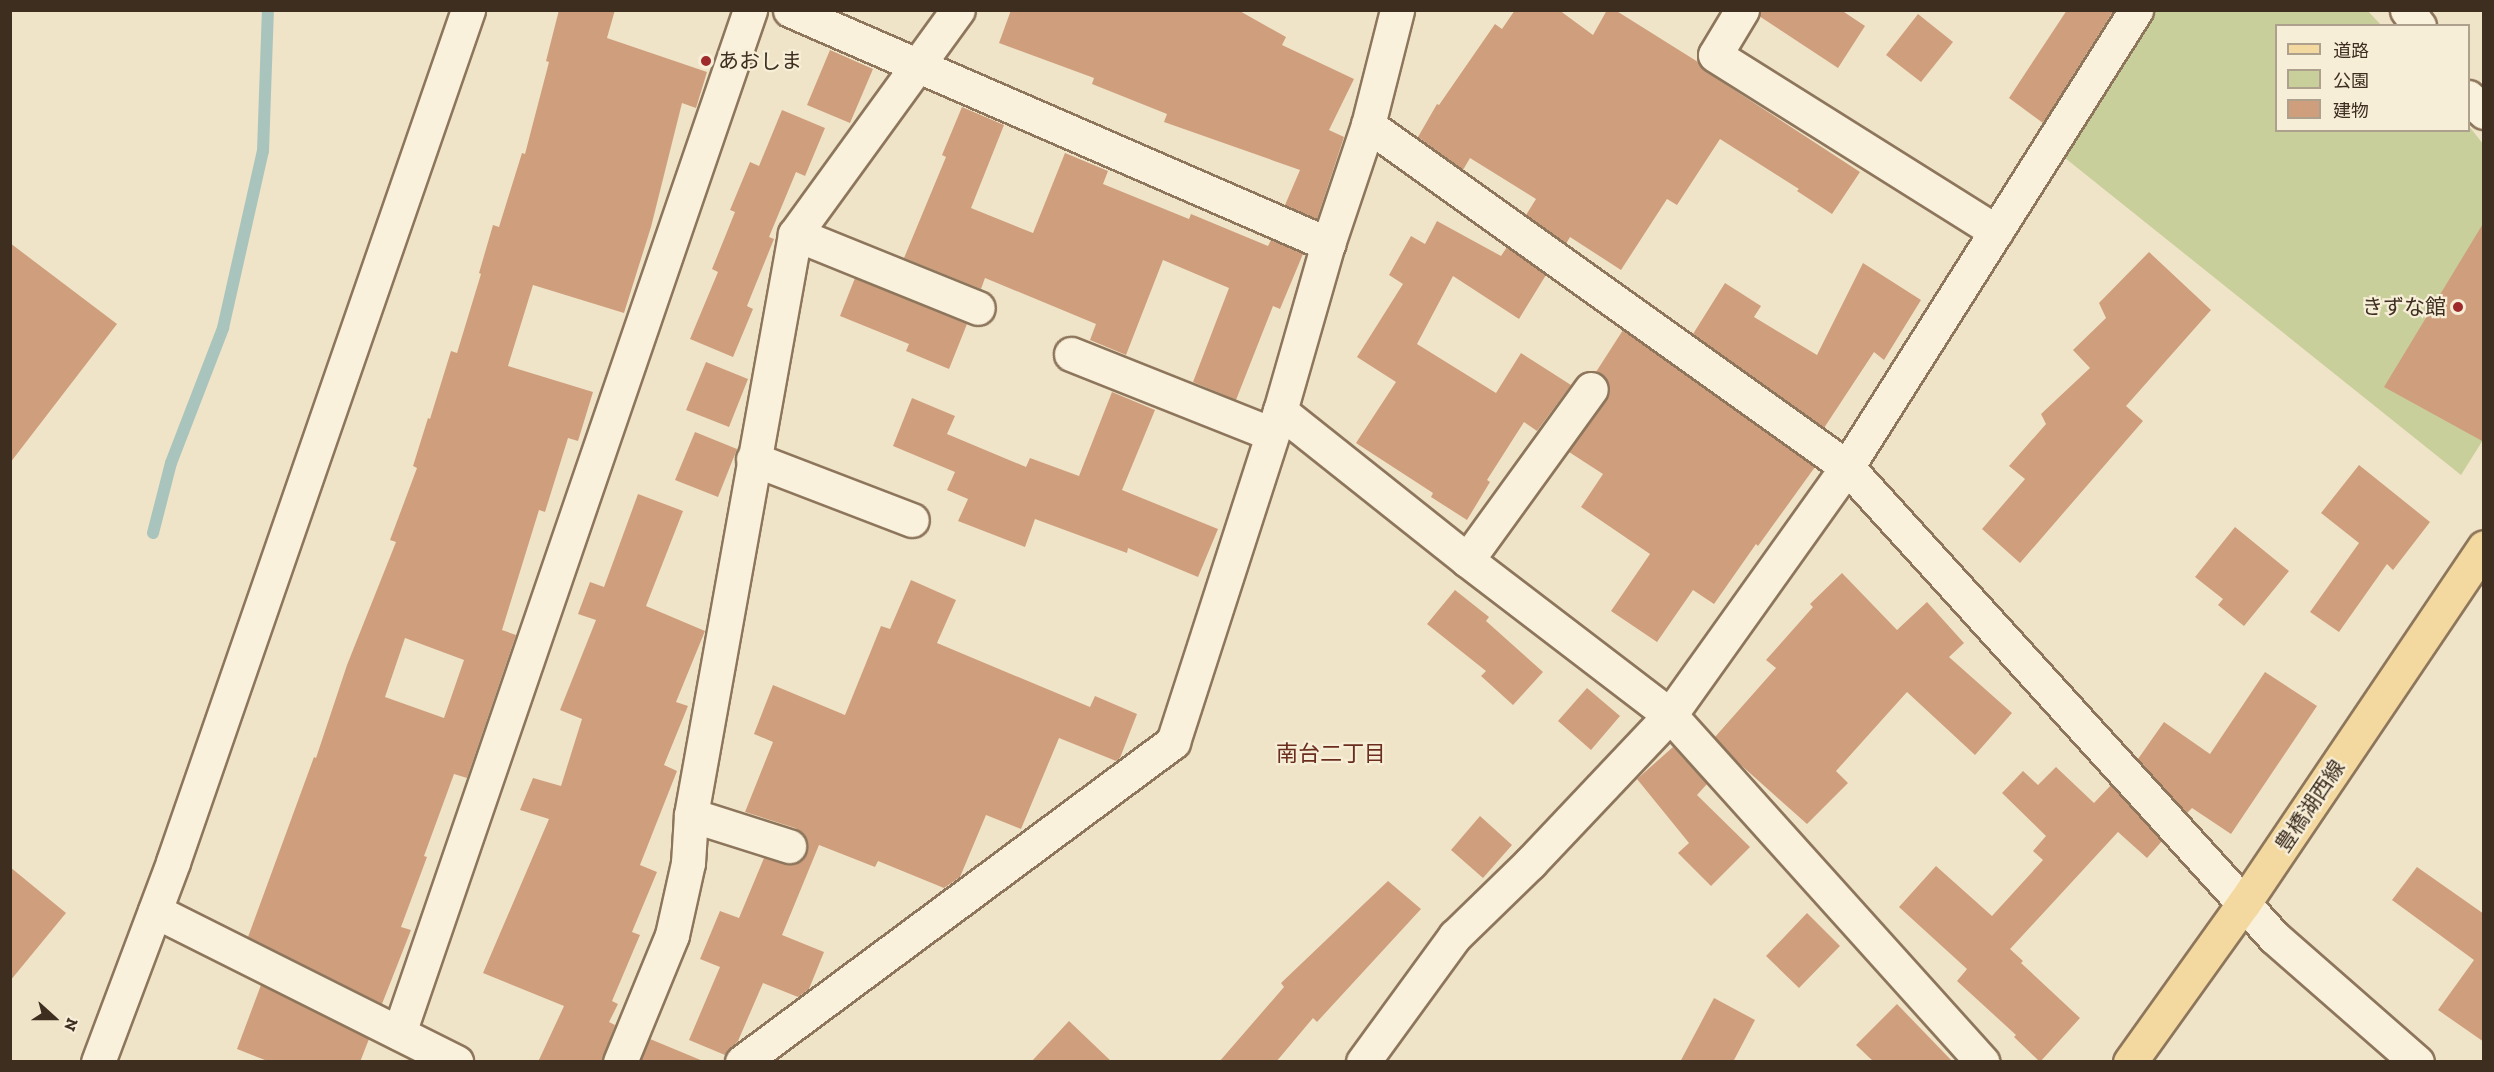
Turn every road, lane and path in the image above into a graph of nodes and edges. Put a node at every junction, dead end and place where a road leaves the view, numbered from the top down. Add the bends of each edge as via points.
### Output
1 (468, 10) edge
2 (750, 10) edge
3 (790, 10) edge
4 (958, 10) edge
5 (1397, 10) edge
6 (1742, 10) edge
7 (2136, 10) edge
8 (2407, 10) edge
9 (2431, 10) edge
10 (2418, 24) edge
11 (2421, 24) edge
12 (919, 65) junction
13 (2470, 98) edge
14 (2484, 112) edge
15 (1368, 124) junction
16 (1996, 231) junction
17 (795, 234) junction
18 (1328, 244) junction
19 (978, 308) dead end
20 (1071, 354) dead end
21 (1591, 389) dead end
22 (1276, 423) junction
23 (753, 459) junction
24 (1847, 467) junction
25 (912, 520) dead end
26 (2484, 547) edge
27 (1467, 560) junction
28 (1670, 715) junction
29 (691, 815) junction
30 (789, 846) dead end
31 (2244, 903) junction
32 (155, 911) junction
33 (399, 1033) junction
34 (98, 1062) edge
35 (456, 1062) edge
36 (620, 1062) edge
37 (742, 1062) edge
38 (1363, 1062) edge
39 (1982, 1062) edge
40 (2130, 1062) edge
41 (2417, 1062) edge

1 - 32 street
2 - 33 street
3 - 12 street
4 - 12 street
5 - 15 street
6 - 16 street via 1715,55
7 - 16 street
8 - 10 street
9 - 11 street
12 - 17 street
12 - 18 street
13 - 14 street
15 - 18 street
15 - 24 street
16 - 24 street
17 - 19 street
17 - 23 street
18 - 22 street
20 - 22 street
21 - 27 street
22 - 27 street
22 - 37 street via 1173,742
23 - 25 street
23 - 29 street
24 - 28 street
24 - 31 street
26 - 31 main road, 豊橋湖西線
27 - 28 street
28 - 38 street via 1455,936
28 - 39 street
29 - 30 street
29 - 36 street via 688,863 672,935
31 - 40 main road, 豊橋湖西線
31 - 41 street via 2274,937
32 - 33 street
32 - 34 street
33 - 35 street

